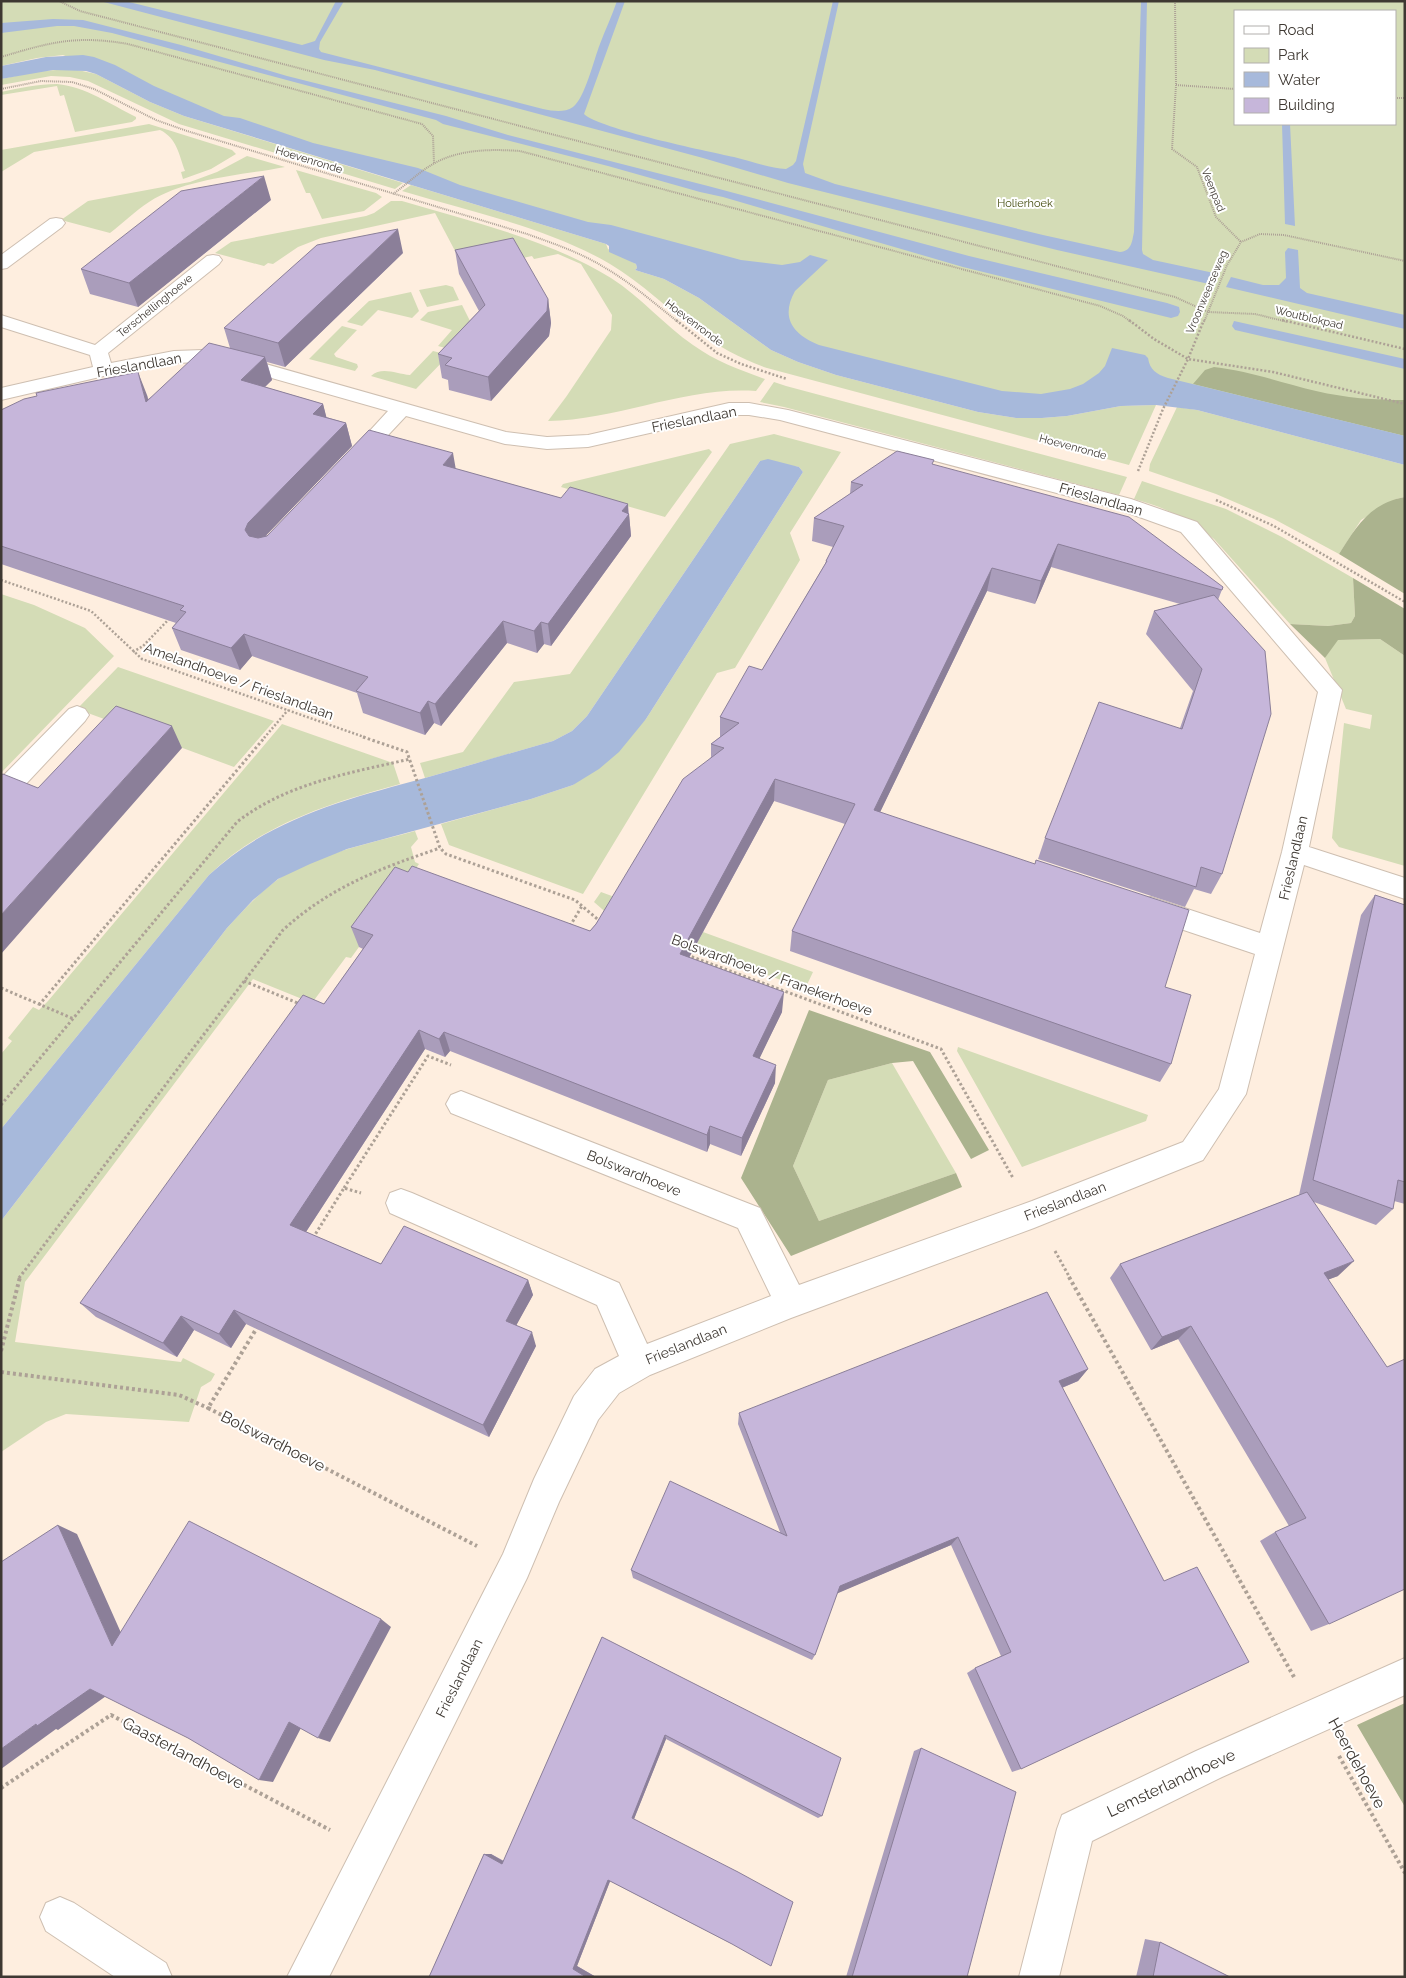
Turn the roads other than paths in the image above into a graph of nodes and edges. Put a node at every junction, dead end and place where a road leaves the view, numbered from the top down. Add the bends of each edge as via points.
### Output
1 (56, 223) dead end
2 (213, 260) dead end
3 (1, 264) edge
4 (1, 321) edge
5 (101, 361) junction
6 (1, 394) edge
7 (401, 409) junction
8 (343, 471) edge
9 (77, 715) dead end
10 (1, 794) edge
11 (1295, 852) junction
12 (1405, 889) edge
13 (1131, 902) edge
14 (1271, 948) junction
15 (461, 1104) road end
16 (400, 1203) road end
17 (791, 1303) junction
18 (640, 1363) junction
19 (1405, 1676) edge
20 (60, 1917) dead end
21 (152, 1977) edge
22 (307, 1977) edge
23 (1039, 1977) edge

1 - 3 street
2 - 5 street, Terschellinghoeve
4 - 5 street
5 - 6 street, Frieslandlaan
5 - 7 street, Frieslandlaan via 204,356 234,361
7 - 8 street
7 - 11 street, Frieslandlaan via 505,438 547,444 588,441 713,412 749,409 781,414 1124,504 1189,527 1330,690
9 - 10 street
11 - 12 street
11 - 14 street, Frieslandlaan
13 - 14 street
14 - 17 street, Frieslandlaan via 1232,1094 1193,1151 1034,1214
15 - 17 street, Bolswardhoeve via 749,1218
16 - 18 street via 608,1294
17 - 18 street, Frieslandlaan
18 - 22 street, Frieslandlaan via 607,1381 586,1408 515,1566
19 - 23 street, Lemsterlandhoeve via 1209,1764 1076,1829
20 - 21 street

